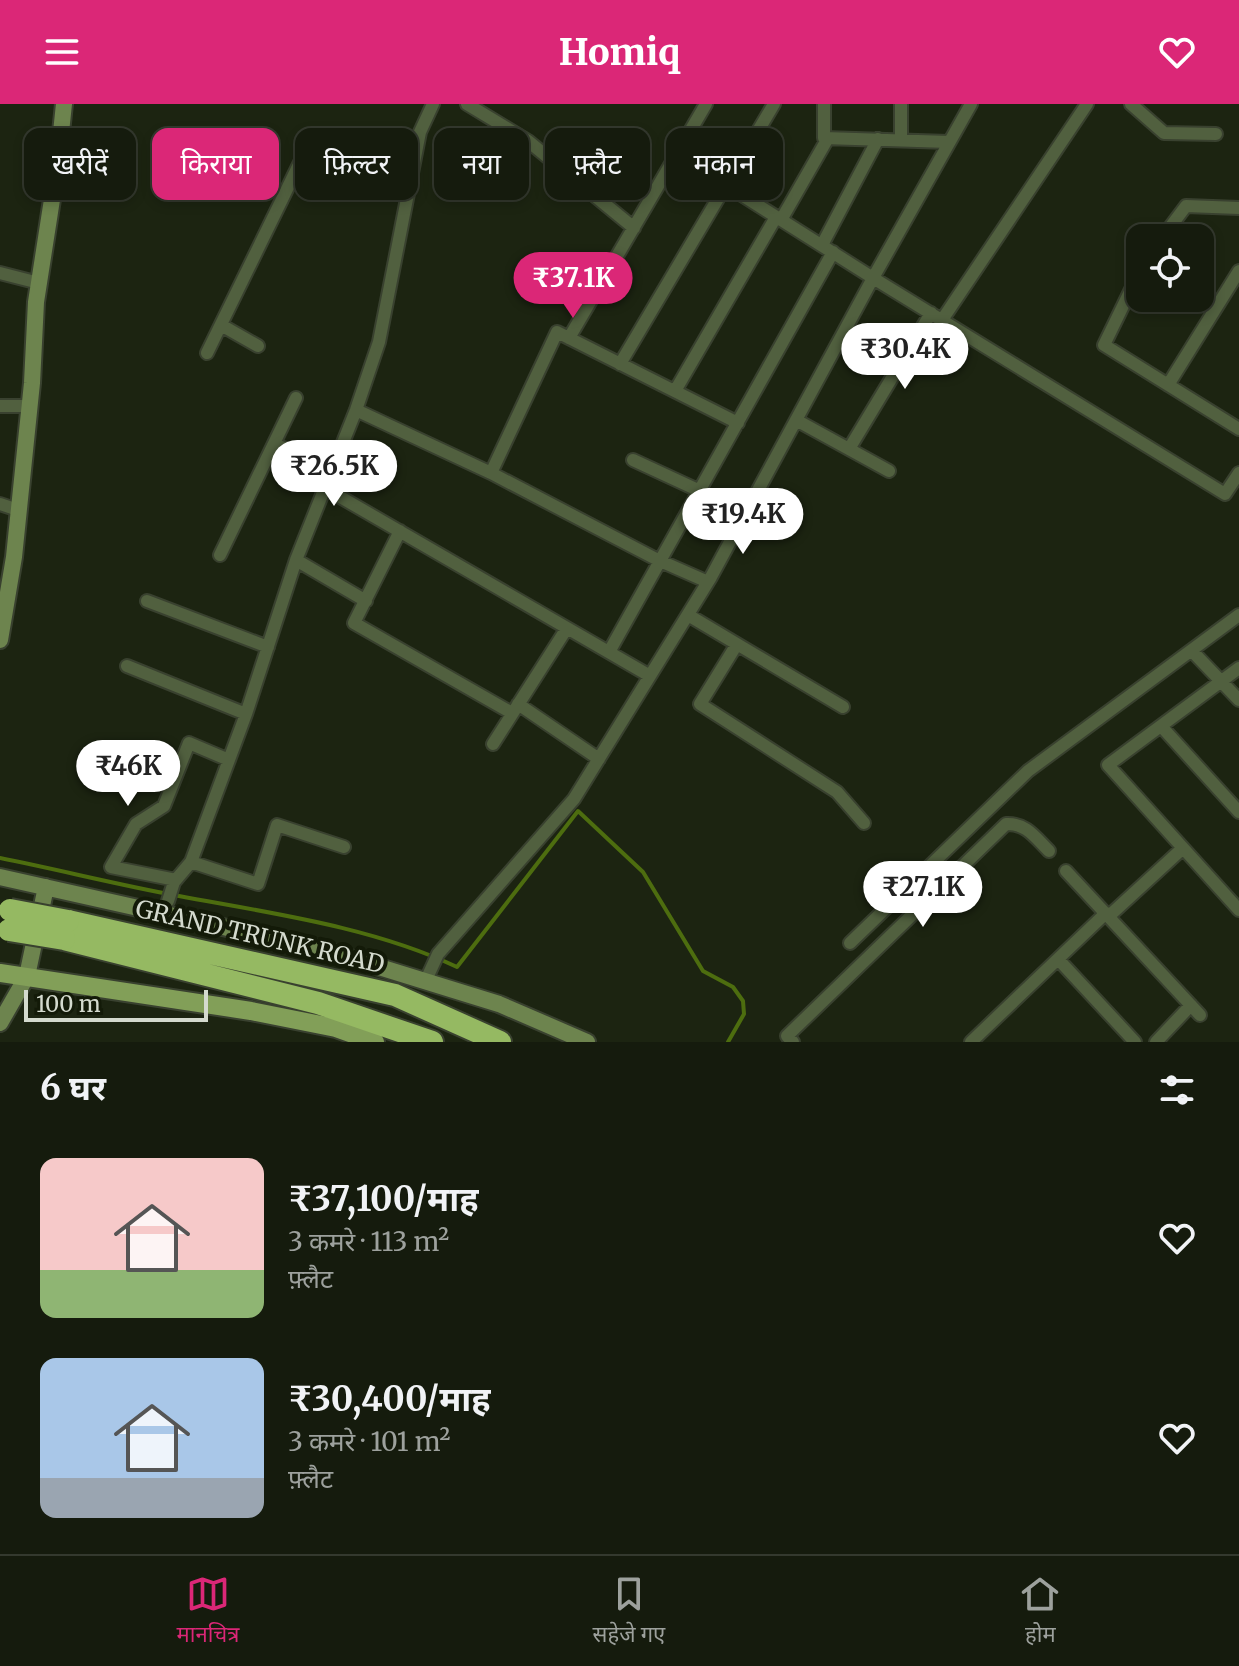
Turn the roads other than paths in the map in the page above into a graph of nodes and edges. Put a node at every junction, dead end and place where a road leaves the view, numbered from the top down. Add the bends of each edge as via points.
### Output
1 (64, 104) edge
2 (433, 104) edge
3 (467, 104) edge
4 (706, 104) edge
5 (774, 104) edge
6 (824, 104) edge
7 (901, 104) edge
8 (971, 104) edge
9 (1087, 104) edge
10 (1131, 104) edge
11 (692, 128) edge
12 (760, 128) edge
13 (1216, 134) dead end
14 (828, 138) junction
15 (878, 139) junction
16 (901, 140) junction
17 (418, 142) edge
18 (949, 142) junction
19 (295, 173) edge
20 (666, 173) edge
21 (406, 200) edge
22 (717, 200) edge
23 (750, 200) edge
24 (1239, 208) edge
25 (779, 218) junction
26 (1172, 224) edge
27 (634, 228) junction
28 (828, 249) junction
29 (1239, 271) edge
30 (0, 273) edge
31 (873, 278) junction
32 (39, 283) junction
33 (1227, 292) junction
34 (1126, 300) edge
35 (1239, 302) edge
36 (936, 317) junction
37 (221, 325) junction
38 (569, 338) junction
39 (258, 346) dead end
40 (207, 353) dead end
41 (620, 364) junction
42 (1168, 385) junction
43 (675, 391) junction
44 (296, 398) dead end
45 (0, 406) edge
46 (30, 406) junction
47 (356, 410) junction
48 (796, 420) junction
49 (738, 423) junction
50 (1239, 429) edge
51 (274, 444) junction
52 (849, 449) junction
53 (633, 460) dead end
54 (331, 468) junction
55 (889, 471) dead end
56 (491, 473) junction
57 (1239, 473) edge
58 (323, 487) junction
59 (700, 491) junction
60 (0, 504) edge
61 (18, 510) junction
62 (400, 531) junction
63 (220, 555) dead end
64 (296, 560) junction
65 (658, 560) junction
66 (708, 582) junction
67 (147, 601) dead end
68 (366, 601) junction
69 (688, 615) junction
70 (1239, 615) edge
71 (567, 628) junction
72 (0, 640) edge
73 (737, 644) junction
74 (268, 647) junction
75 (1192, 651) junction
76 (609, 652) junction
77 (127, 666) dead end
78 (1239, 668) edge
79 (650, 676) junction
80 (1222, 681) junction
81 (1239, 700) edge
82 (843, 707) dead end
83 (515, 708) junction
84 (246, 714) junction
85 (1161, 726) junction
86 (493, 744) dead end
87 (599, 759) junction
88 (229, 760) junction
89 (1239, 812) edge
90 (864, 823) dead end
91 (344, 847) dead end
92 (1183, 848) junction
93 (1049, 851) dead end
94 (191, 862) junction
95 (1066, 871) dead end
96 (0, 877) edge
97 (175, 881) junction
98 (46, 887) junction
99 (168, 901) dead end
100 (1239, 910) edge
101 (1107, 915) junction
102 (5, 919) edge
103 (66, 930) junction
104 (850, 943) dead end
105 (1058, 959) junction
106 (0, 973) edge
107 (428, 973) junction
108 (27, 976) junction
109 (1191, 1005) junction
110 (1200, 1015) dead end
111 (0, 1023) edge
112 (375, 1042) edge
113 (432, 1042) edge
114 (500, 1042) edge
115 (587, 1042) edge
116 (793, 1042) edge
117 (971, 1042) edge
118 (1135, 1042) edge
119 (1156, 1042) edge

1 - 32 street
2 - 17 street
3 - 27 street via 528,141
4 - 11 street
5 - 12 street
6 - 14 street
7 - 16 street
8 - 18 street
9 - 36 street
10 - 13 street via 1164,133
14 - 15 street
14 - 25 street
15 - 16 street
15 - 28 street
16 - 18 street
18 - 31 street
19 - 37 street
20 - 27 street
21 - 47 street via 379,342
22 - 41 street
23 - 25 street
24 - 26 street via 1186,206
25 - 28 street
25 - 43 street
27 - 38 street
28 - 31 street
28 - 49 street
29 - 33 street
30 - 32 street
31 - 36 street
31 - 48 street
32 - 46 street
33 - 35 street
33 - 42 street
34 - 42 street via 1104,345
36 - 52 street
36 - 57 street via 1225,494
37 - 39 street
37 - 40 street
38 - 41 street
38 - 56 street via 557,332
41 - 43 street
42 - 50 street
43 - 49 street
44 - 51 street
45 - 46 street
46 - 61 street
47 - 54 street
47 - 56 street
48 - 52 street
48 - 66 street
49 - 59 street
51 - 54 street
51 - 63 street
52 - 55 street
53 - 59 street
54 - 58 street
56 - 65 street
58 - 62 street
58 - 64 street
59 - 65 street
60 - 61 street
61 - 72 street
62 - 68 street
62 - 71 street
64 - 68 street
64 - 74 street
65 - 66 street
65 - 76 street
66 - 69 street
67 - 74 street
68 - 83 street via 354,623
69 - 73 street
69 - 79 street
70 - 75 street
71 - 76 street
71 - 83 street
73 - 82 street
73 - 90 street via 700,704 837,792
74 - 84 street
75 - 80 street
75 - 104 street via 1028,771
76 - 79 street
77 - 84 street
78 - 80 street
79 - 87 street
80 - 81 street
80 - 85 street
83 - 86 street
83 - 87 street
84 - 88 street
85 - 89 street
85 - 92 street via 1108,765
87 - 107 street via 574,799 438,954
88 - 94 street
88 - 97 street via 189,743 164,806 136,824 111,867
91 - 94 street via 277,825 258,884
92 - 100 street
92 - 101 street
93 - 116 street via 1028,829 1006,824 787,1036
94 - 97 street
95 - 101 street
96 - 98 street
97 - 99 street
98 - 107 street
98 - 108 street
101 - 105 street
101 - 109 street
102 - 103 highway, GRAND TRUNK ROAD, bridge
103 - 113 highway, GRAND TRUNK ROAD
103 - 114 highway, GRAND TRUNK ROAD via 395,995
105 - 117 street
105 - 118 street
106 - 108 main road
107 - 115 street
108 - 111 street
108 - 112 main road via 251,1011 336,1028
109 - 110 street
109 - 119 street

